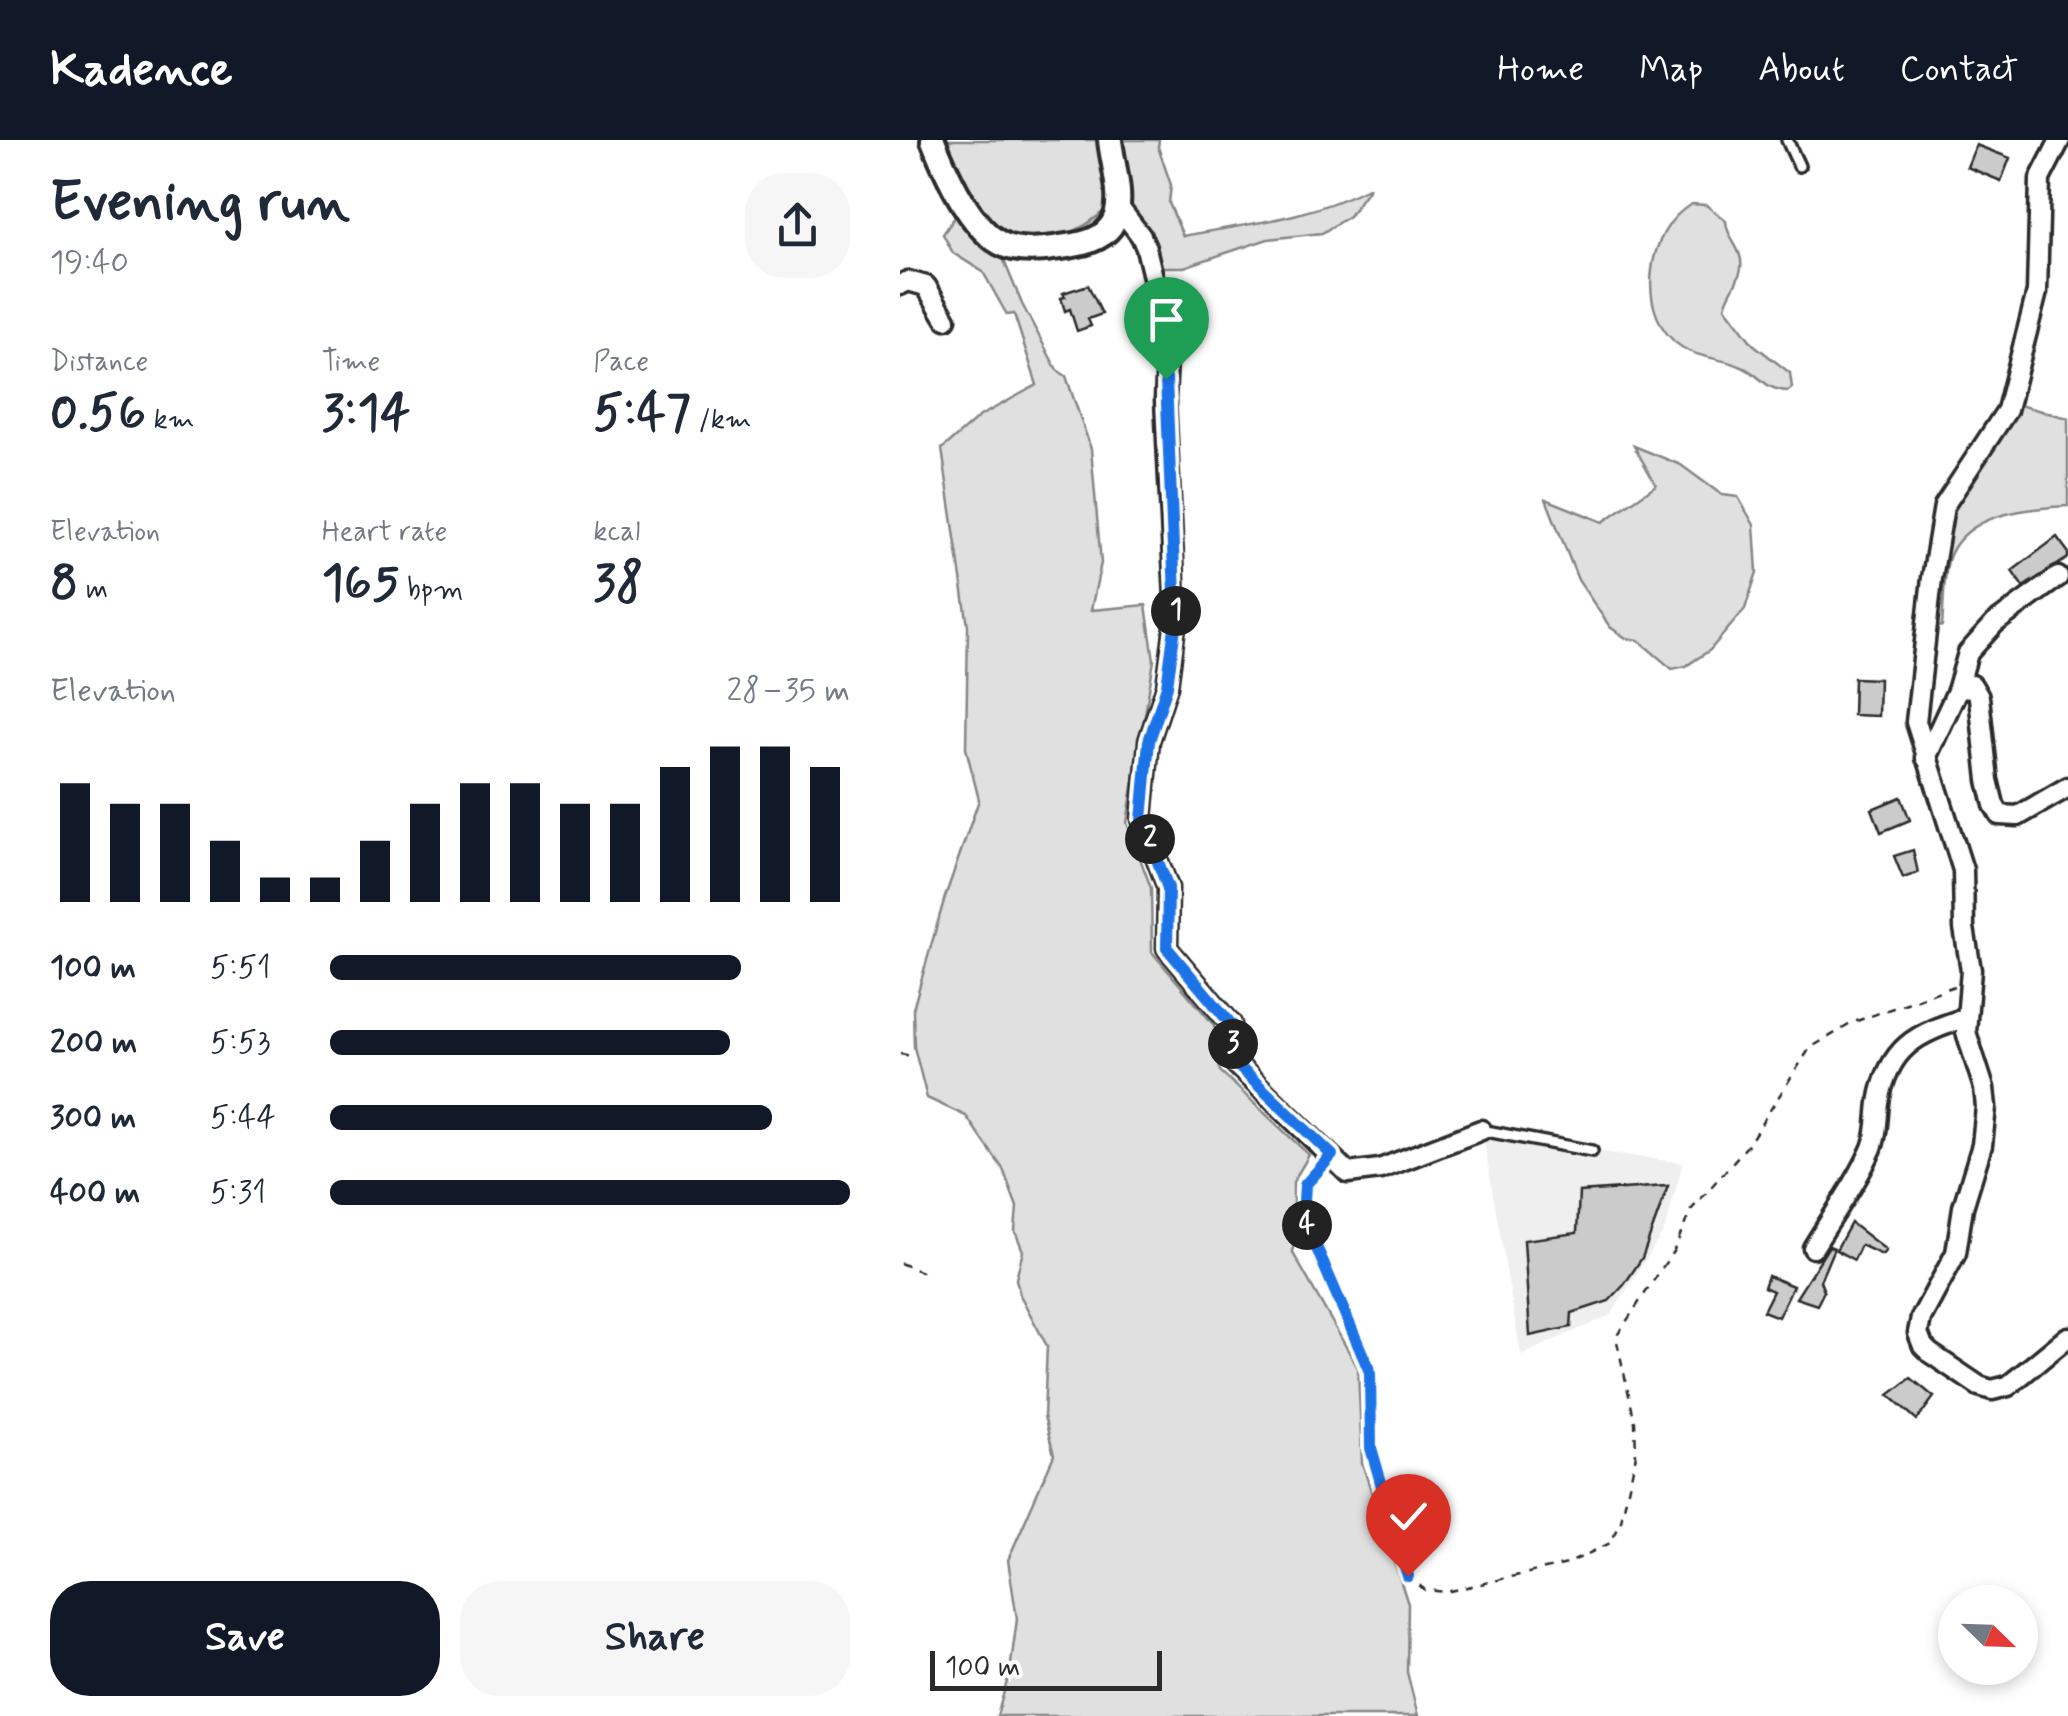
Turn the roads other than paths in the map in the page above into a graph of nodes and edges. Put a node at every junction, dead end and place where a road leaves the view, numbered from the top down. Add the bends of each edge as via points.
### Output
1 (934, 140) edge
2 (1110, 140) edge
3 (1787, 140) edge
4 (2060, 140) edge
5 (1799, 166) dead end
6 (1118, 206) junction
7 (900, 285) edge
8 (946, 319) dead end
9 (2058, 577) dead end
10 (1957, 691) junction
11 (1926, 759) junction
12 (2068, 787) edge
13 (1966, 1018) junction
14 (1481, 1130) joint
15 (1592, 1151) dead end
16 (1813, 1248) dead end
17 (2068, 1338) edge

1 - 6 street via 960,202 1008,246 1088,242 1110,227
2 - 6 street
3 - 5 lane
4 - 11 street via 2040,178 2038,292 2006,410 1944,506 1916,722
6 - 14 street via 1146,248 1168,339 1176,620 1167,686 1149,741 1142,820 1168,888 1167,948 1231,1024 1234,1062 1348,1174 1380,1169
7 - 8 street via 908,280 926,286
9 - 10 street via 1968,652
10 - 11 street
10 - 12 street via 1972,684 1979,697 1991,794 2000,815 2018,816
11 - 13 street via 1960,858 1970,980
13 - 16 street via 1927,1030 1897,1056 1881,1091 1870,1152
13 - 17 street via 1986,1096 1984,1134 1956,1253 1921,1318 1919,1337 1938,1358 1992,1390 2008,1386
14 - 15 lane

